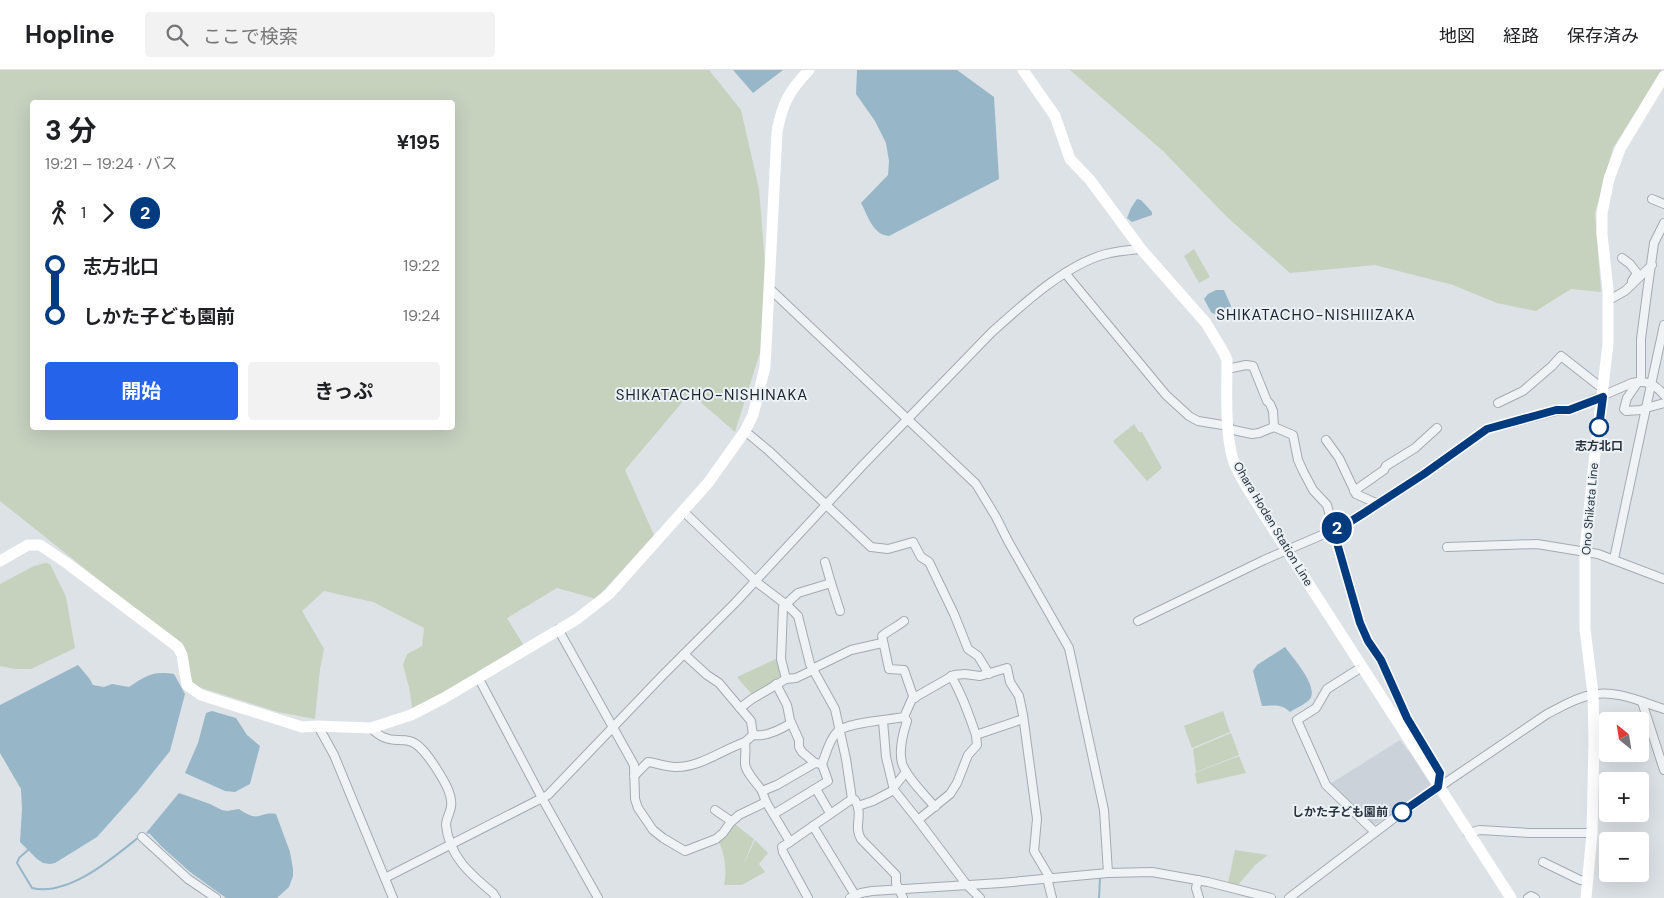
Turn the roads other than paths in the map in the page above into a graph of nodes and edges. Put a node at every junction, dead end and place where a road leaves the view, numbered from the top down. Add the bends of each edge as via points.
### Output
1 (809, 70) edge
2 (1023, 70) edge
3 (1664, 76) edge
4 (1652, 199) dead end
5 (1664, 204) edge
6 (1664, 223) edge
7 (1141, 249) junction
8 (1622, 258) dead end
9 (1652, 265) junction
10 (1065, 274) junction
11 (769, 288) junction
12 (1621, 294) junction
13 (1609, 300) junction
14 (1664, 325) edge
15 (1227, 369) junction
16 (1640, 381) junction
17 (1603, 384) junction
18 (1650, 384) junction
19 (1664, 395) edge
20 (1603, 397) junction
21 (1498, 403) dead end
22 (1664, 403) edge
23 (1646, 408) junction
24 (908, 419) junction
25 (1274, 426) junction
26 (1229, 427) junction
27 (1437, 428) dead end
28 (745, 431) junction
29 (1326, 440) dead end
30 (1354, 491) junction
31 (1378, 504) junction
32 (826, 506) junction
33 (683, 511) junction
34 (1333, 529) junction
35 (1447, 547) dead end
36 (1288, 551) junction
37 (1585, 551) junction
38 (1614, 559) junction
39 (0, 561) edge
40 (825, 562) dead end
41 (1664, 579) edge
42 (755, 580) junction
43 (830, 583) junction
44 (786, 604) junction
45 (840, 611) dead end
46 (904, 621) dead end
47 (1138, 621) dead end
48 (558, 629) junction
49 (882, 643) junction
50 (684, 654) junction
51 (1362, 666) junction
52 (812, 670) junction
53 (989, 674) junction
54 (951, 676) junction
55 (478, 677) junction
56 (786, 679) junction
57 (776, 684) junction
58 (1593, 694) junction
59 (915, 698) junction
60 (1642, 702) junction
61 (740, 708) junction
62 (1664, 708) edge
63 (904, 717) junction
64 (1023, 719) junction
65 (883, 721) junction
66 (791, 723) junction
67 (318, 726) junction
68 (613, 727) junction
69 (371, 728) junction
70 (839, 729) junction
71 (753, 735) junction
72 (976, 735) junction
73 (744, 742) junction
74 (819, 763) junction
75 (1664, 770) edge
76 (906, 772) junction
77 (634, 776) junction
78 (1438, 787) junction
79 (816, 789) junction
80 (894, 789) junction
81 (762, 791) junction
82 (542, 798) junction
83 (852, 799) junction
84 (766, 802) junction
85 (858, 806) junction
86 (935, 807) junction
87 (715, 810) dead end
88 (774, 814) junction
89 (830, 814) junction
90 (918, 820) junction
91 (731, 821) junction
92 (813, 826) junction
93 (1375, 832) junction
94 (1592, 832) junction
95 (1468, 833) junction
96 (142, 838) dead end
97 (790, 842) junction
98 (451, 845) junction
99 (1543, 862) dead end
100 (1108, 874) junction
101 (385, 878) junction
102 (1049, 878) junction
103 (1198, 880) junction
104 (1588, 881) junction
105 (966, 884) junction
106 (900, 890) junction
107 (882, 894) edge
108 (852, 896) edge
109 (216, 898) edge
110 (393, 898) edge
111 (496, 898) edge
112 (598, 898) edge
113 (808, 898) edge
114 (902, 898) edge
115 (980, 898) edge
116 (1052, 898) edge
117 (1199, 898) edge
118 (1271, 898) edge
119 (1289, 898) edge
120 (1511, 898) edge
121 (1528, 898) edge
122 (1535, 898) edge
123 (1586, 898) edge

1 - 11 main road via 786,99 780,114
2 - 7 main road, Ohara Hoden Station Line via 1055,116 1070,159 1090,180
3 - 13 main road, Ono Shikata Line via 1620,149 1605,194 1602,234
4 - 5 street
6 - 9 street via 1654,243
7 - 10 street via 1106,254
7 - 15 main road, Ohara Hoden Station Line via 1206,323 1224,353
8 - 12 street via 1637,273
9 - 12 street
9 - 16 street via 1643,323
10 - 24 street via 992,333
10 - 26 street via 1171,400 1198,421
11 - 24 street
11 - 28 main road via 765,366 753,415
12 - 13 street
13 - 17 main road, Ono Shikata Line
14 - 18 street
15 - 25 street via 1253,366 1270,404
15 - 26 main road, Ohara Hoden Station Line
16 - 18 street
16 - 20 street
16 - 23 street via 1627,398 1624,409
17 - 20 main road, Ono Shikata Line
17 - 21 street via 1598,385 1561,356 1523,391
18 - 19 street
18 - 23 street
20 - 31 street via 1569,410 1556,410 1487,429
20 - 37 main road, Ono Shikata Line
22 - 23 street
23 - 38 street
24 - 32 street
24 - 100 street via 976,484 1069,648 1104,810
25 - 26 street via 1252,434
25 - 34 street via 1293,435 1298,460 1313,490 1327,506
26 - 36 main road, Ohara Hoden Station Line via 1235,466
27 - 30 street via 1415,448
28 - 32 street
28 - 33 main road
29 - 30 street via 1339,458
30 - 31 street
31 - 34 street
32 - 42 street
32 - 53 street via 871,547 888,549 913,542 921,558 928,562 968,649 978,656
33 - 42 street
33 - 48 main road via 610,594
34 - 36 street
34 - 78 street via 1360,623 1407,718 1440,773
35 - 37 street via 1537,544
36 - 47 street
36 - 51 main road, Ohara Hoden Station Line
37 - 38 street
37 - 58 main road, Ono Shikata Line via 1586,629
38 - 41 street
39 - 67 main road via 28,544 40,545 178,647 187,685 201,695 302,727
40 - 43 street
42 - 44 street
42 - 50 street
43 - 44 street via 798,593
43 - 45 street
44 - 52 street via 798,616
44 - 56 street via 783,607 781,659
46 - 49 street via 883,634
48 - 55 main road
48 - 68 street
49 - 52 street via 851,650
49 - 59 street via 889,669 904,670
50 - 61 street via 719,682
50 - 68 street
51 - 78 main road, Ohara Hoden Station Line
51 - 93 street via 1327,689 1316,708 1297,720 1326,785
52 - 56 street
52 - 70 street via 835,709
53 - 54 street
53 - 64 street via 1007,668 1010,682 1019,696
54 - 59 street
54 - 72 street via 961,692
55 - 69 main road via 411,715
55 - 82 street
56 - 57 street
57 - 61 street
57 - 66 street via 787,705
58 - 60 street via 1613,694
58 - 78 street via 1548,714
58 - 94 main road, Ono Shikata Line
59 - 63 street
60 - 62 street
60 - 75 street
61 - 71 street via 751,721
63 - 65 street
63 - 76 street via 902,763
64 - 72 street
64 - 102 street via 1036,819 1034,851
65 - 70 street
65 - 80 street via 886,757
66 - 71 street via 761,736
66 - 74 street via 802,752
67 - 69 main road
67 - 101 street via 334,755
68 - 77 street via 634,765
68 - 82 street
69 - 98 street via 390,740 410,740 436,768 451,798 446,824
70 - 74 street
70 - 83 street
71 - 73 street
72 - 86 street via 977,745 968,755 957,783
73 - 77 street via 685,767 648,762
73 - 81 street via 745,763
74 - 79 street via 828,781
74 - 81 street
76 - 80 street
76 - 86 street
77 - 91 street via 634,799 638,808 653,830 682,850 716,839
78 - 93 street
78 - 95 main road, Ohara Hoden Station Line
79 - 88 street
79 - 89 street
80 - 85 street
80 - 90 street
81 - 84 street
82 - 98 street
82 - 112 street
83 - 85 street
83 - 89 street
84 - 88 street
84 - 91 street
85 - 106 street via 858,833 896,875
86 - 90 street
87 - 91 street
88 - 97 street
89 - 92 street
90 - 105 street
92 - 97 street
92 - 108 street
93 - 119 street
94 - 95 street via 1480,830
94 - 104 main road, Ono Shikata Line
95 - 120 main road, Ohara Hoden Station Line
96 - 109 street via 188,879
97 - 113 street via 782,848 783,852
98 - 101 street
98 - 111 street via 460,864
99 - 104 street
100 - 102 street
100 - 103 street via 1152,872
101 - 110 street
102 - 105 street
102 - 116 street
103 - 117 street
103 - 118 street
104 - 123 main road, Ono Shikata Line
105 - 106 street
105 - 115 street
106 - 107 street
106 - 114 street
107 - 108 street
121 - 122 street

